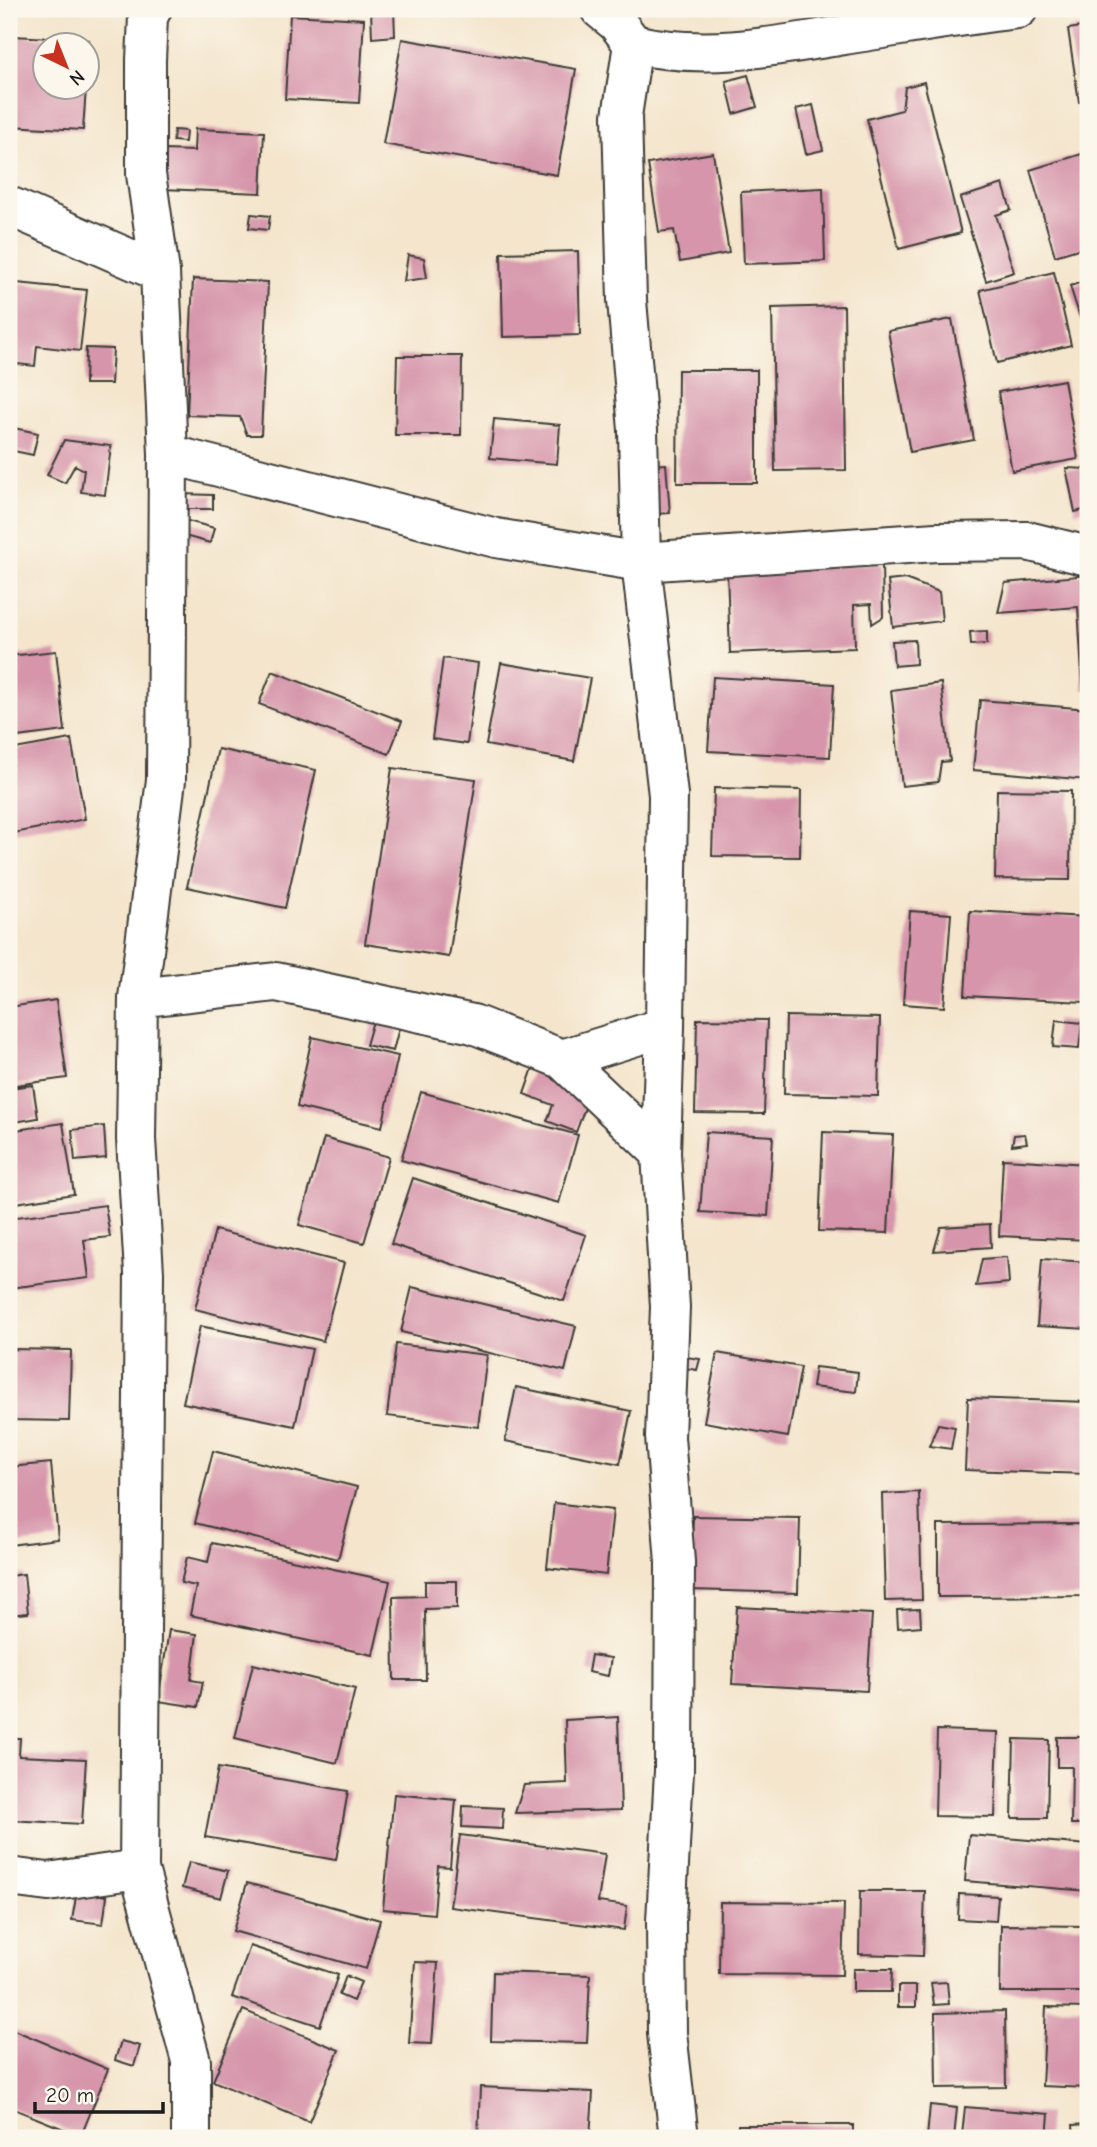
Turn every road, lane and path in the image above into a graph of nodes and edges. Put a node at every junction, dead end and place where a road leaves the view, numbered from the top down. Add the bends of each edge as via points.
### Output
1 (152, 9) edge
2 (600, 9) edge
3 (1018, 9) edge
4 (632, 44) junction
5 (9, 205) edge
6 (160, 272) junction
7 (168, 454) junction
8 (1088, 556) edge
9 (641, 562) junction
10 (138, 998) junction
11 (665, 1027) junction
12 (562, 1059) junction
13 (661, 1153) junction
14 (139, 1869) junction
15 (9, 1877) edge
16 (191, 2138) edge
17 (679, 2138) edge

1 - 6 street via 146,60 146,174
2 - 4 street
3 - 4 street via 713,53
4 - 9 street via 622,116 622,156
5 - 6 street
6 - 7 street
7 - 9 street via 496,538
7 - 10 street via 166,780
8 - 9 street via 1027,541 936,542
9 - 11 street via 668,795
10 - 12 street via 276,982 473,1024
10 - 14 street via 136,1139 144,1273
11 - 12 street
11 - 13 street
12 - 13 street
13 - 17 street via 670,1307 665,1437 676,1562 667,2033
14 - 15 street via 48,1882
14 - 16 street via 191,2061

